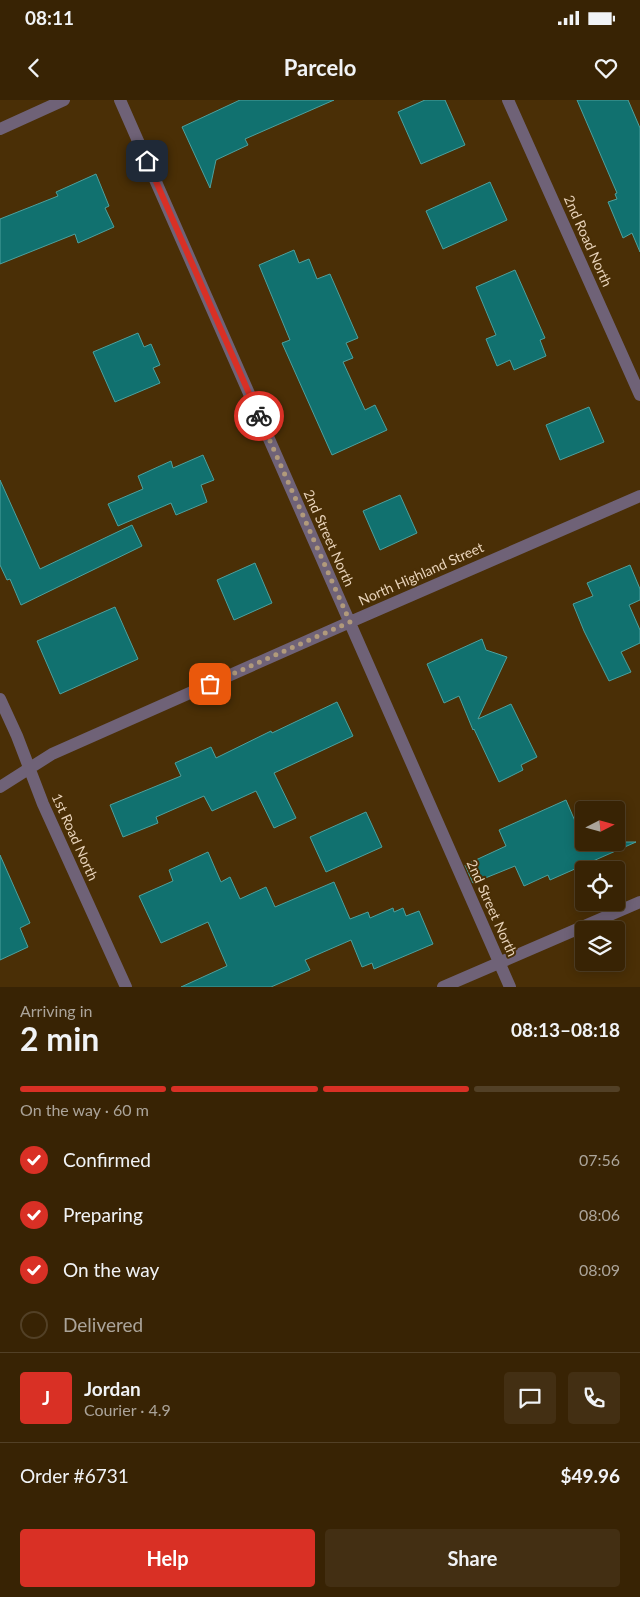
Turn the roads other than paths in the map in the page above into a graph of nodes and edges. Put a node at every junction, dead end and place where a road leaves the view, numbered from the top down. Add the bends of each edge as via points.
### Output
1 (64, 100) edge
2 (120, 100) edge
3 (508, 100) edge
4 (0, 129) edge
5 (640, 395) edge
6 (640, 496) edge
7 (350, 622) junction
8 (0, 698) edge
9 (30, 768) junction
10 (0, 786) edge
11 (640, 902) edge
12 (499, 963) junction
13 (126, 987) edge
14 (443, 987) edge
15 (510, 987) edge

1 - 4 street
2 - 7 street, 2nd Street North
3 - 5 street, 2nd Road North
6 - 7 street, North Highland Street
7 - 9 street, North Highland Street via 52,754
7 - 12 street, 2nd Street North
8 - 9 street, 1st Road North
9 - 10 street, North Highland Street
9 - 13 street, 1st Road North via 43,804
11 - 12 street
12 - 14 street
12 - 15 street, 2nd Street North

